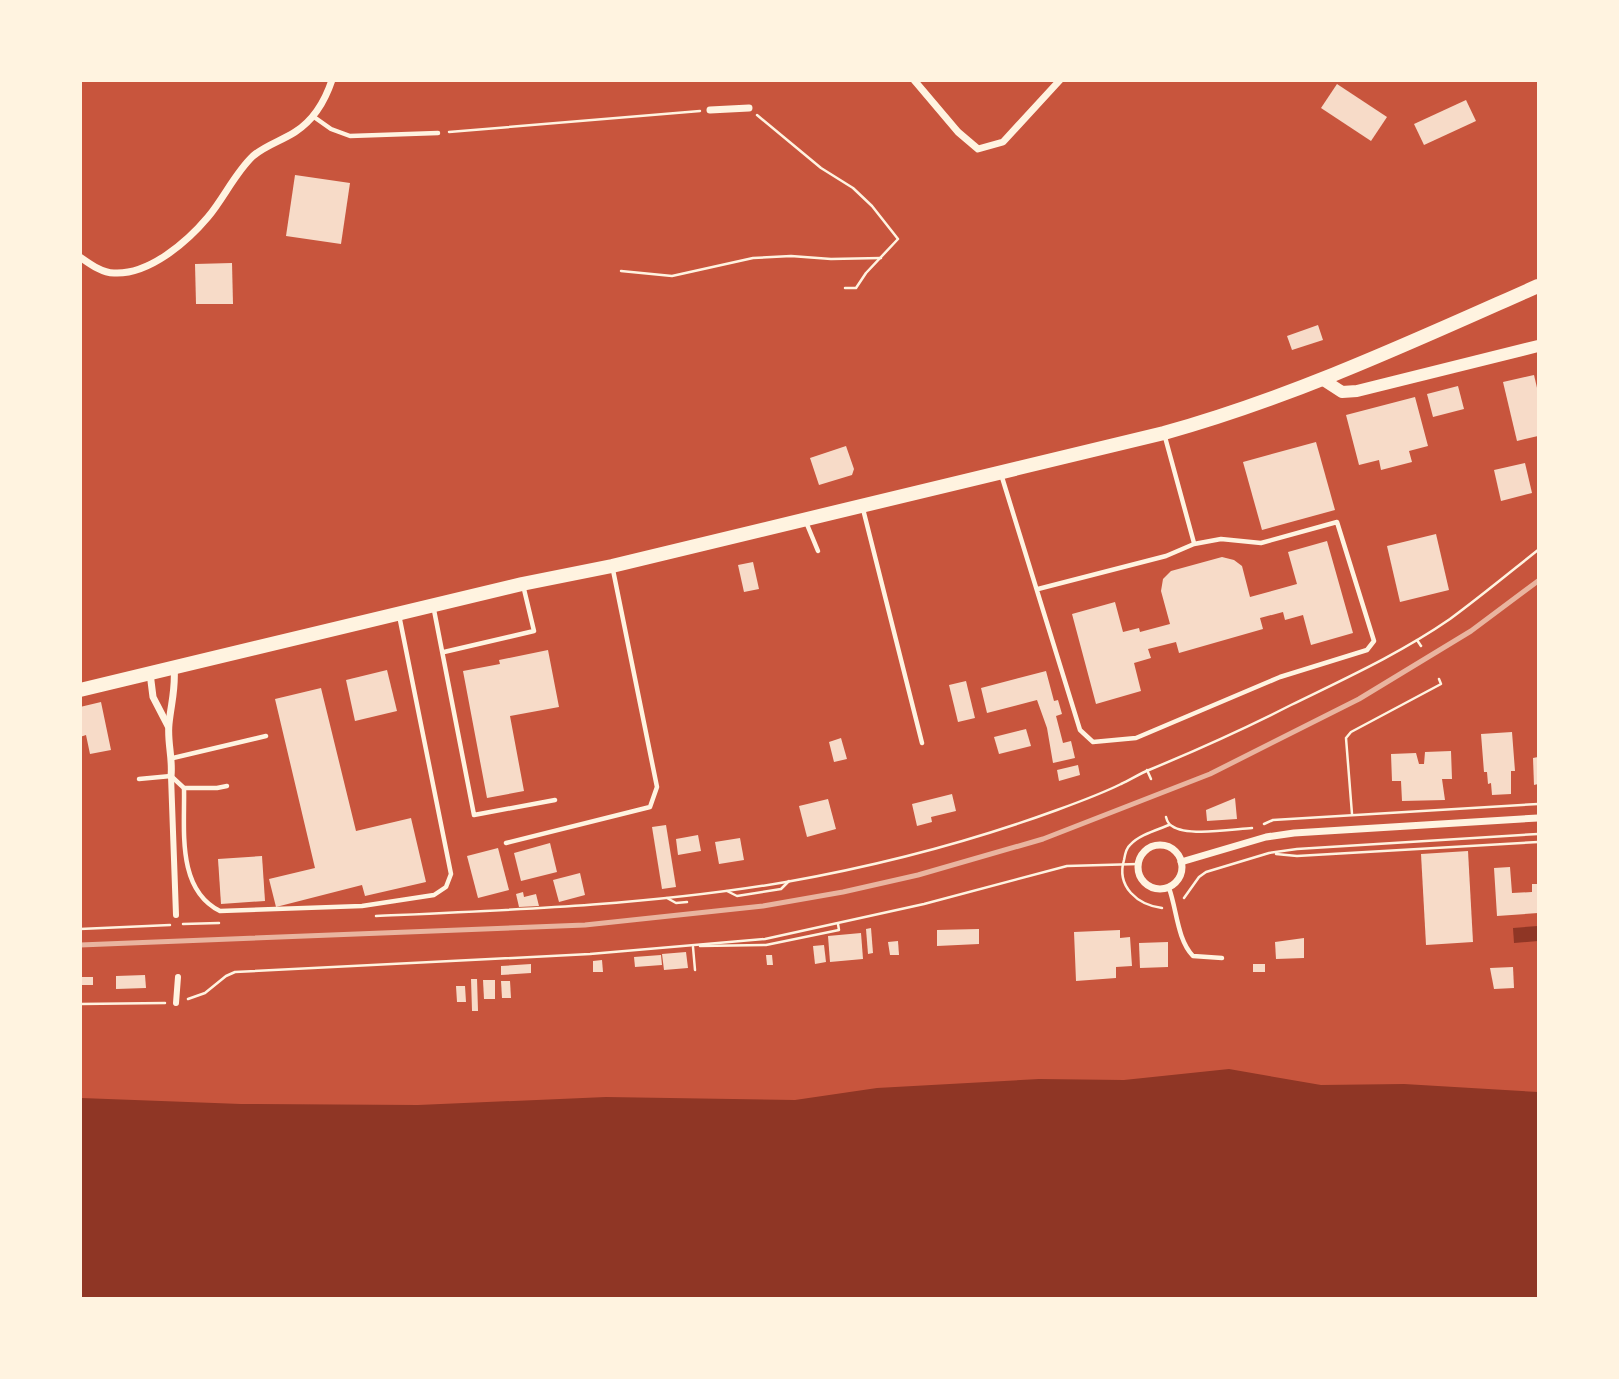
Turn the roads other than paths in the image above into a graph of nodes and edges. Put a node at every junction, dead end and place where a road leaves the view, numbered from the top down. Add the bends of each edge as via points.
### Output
1 (332, 80) edge
2 (914, 80) edge
3 (1060, 80) edge
4 (749, 108) road end
5 (710, 110) road end
6 (314, 117) junction
7 (438, 133) road end
8 (80, 257) edge
9 (1538, 286) edge
10 (1538, 346) edge
11 (1322, 379) junction
12 (1164, 433) junction
13 (1000, 472) junction
14 (862, 506) junction
15 (805, 518) junction
16 (1194, 544) junction
17 (818, 551) dead end
18 (612, 566) junction
19 (522, 584) junction
20 (1038, 589) junction
21 (433, 605) junction
22 (399, 613) junction
23 (444, 652) junction
24 (174, 667) junction
25 (150, 673) junction
26 (80, 690) edge
27 (169, 727) junction
28 (266, 736) dead end
29 (922, 743) dead end
30 (173, 758) junction
31 (171, 776) junction
32 (139, 779) dead end
33 (226, 786) dead end
34 (184, 788) junction
35 (555, 800) dead end
36 (1538, 818) edge
37 (506, 843) dead end
38 (1181, 862) junction
39 (1168, 888) junction
40 (176, 915) dead end
41 (1222, 958) dead end
42 (178, 977) dead end
43 (176, 1003) road end

1 - 6 street
2 - 3 street via 978,149 1003,142
4 - 5 street
6 - 7 lane via 349,136
6 - 8 street via 251,158 207,219 160,262 113,274
9 - 11 main road
10 - 11 street via 1357,391 1342,392
11 - 12 main road
12 - 13 main road
12 - 16 lane
13 - 14 main road
13 - 20 lane
14 - 15 main road
14 - 29 lane
15 - 17 lane
15 - 18 main road
16 - 20 lane via 1166,556
16 - 20 lane via 1221,539 1261,543 1337,522 1374,641 1367,650 1280,677 1136,738 1093,742 1080,730
18 - 19 main road
18 - 37 lane via 657,787 650,807
19 - 21 main road
19 - 23 lane via 534,631
21 - 22 main road
21 - 23 lane
22 - 24 main road
22 - 34 lane via 451,874 446,887 434,895 362,906 220,911 198,891 187,867
23 - 35 lane via 474,815
24 - 25 main road
24 - 27 street via 176,688
25 - 26 main road
25 - 27 street via 153,696
27 - 30 street
28 - 30 lane
30 - 31 street
31 - 32 lane
31 - 34 lane
31 - 40 street
33 - 34 lane
36 - 38 street via 1265,837
38 - 39 street via 1180,877
38 - 39 street via 1173,849 1159,845 1145,851 1138,864 1144,883 1155,889
39 - 41 lane via 1184,946 1193,956
42 - 43 street

